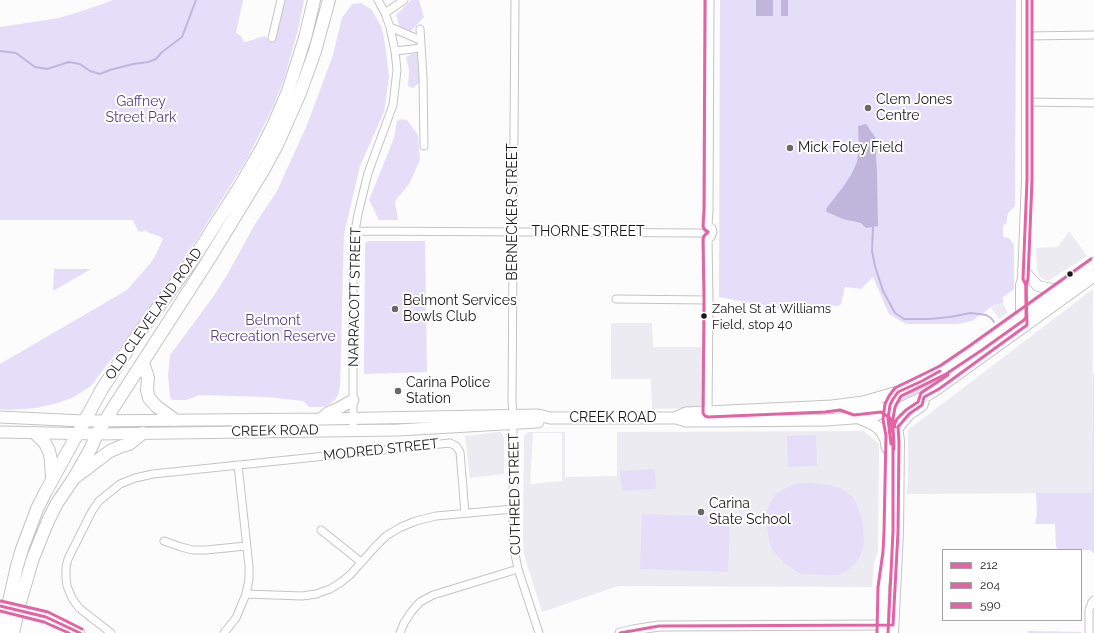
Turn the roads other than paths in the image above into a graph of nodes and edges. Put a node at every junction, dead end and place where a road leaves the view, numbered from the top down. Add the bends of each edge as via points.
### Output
1 (281, 0) edge
2 (314, 0) edge
3 (328, 0) edge
4 (404, 0) edge
5 (515, 0) edge
6 (710, 0) edge
7 (1026, 0) edge
8 (381, 1) edge
9 (385, 13) junction
10 (390, 27) junction
11 (420, 29) dead end
12 (1094, 35) edge
13 (1026, 36) junction
14 (272, 38) dead end
15 (421, 44) junction
16 (395, 51) junction
17 (1027, 102) junction
18 (1094, 103) edge
19 (424, 146) dead end
20 (708, 226) junction
21 (355, 231) junction
22 (513, 232) junction
23 (701, 233) junction
24 (708, 239) junction
25 (1094, 263) edge
26 (1023, 274) junction
27 (1094, 276) edge
28 (1056, 290) junction
29 (616, 299) dead end
30 (709, 300) junction
31 (1024, 320) junction
32 (143, 362) junction
33 (898, 392) junction
34 (924, 397) junction
35 (353, 400) junction
36 (841, 405) junction
37 (889, 411) junction
38 (0, 417) edge
39 (708, 417) junction
40 (353, 418) junction
41 (857, 418) junction
42 (321, 419) junction
43 (84, 420) junction
44 (106, 420) junction
45 (175, 420) junction
46 (513, 420) junction
47 (898, 427) junction
48 (353, 430) junction
49 (0, 432) edge
50 (35, 433) junction
51 (143, 433) junction
52 (77, 434) junction
53 (97, 434) junction
54 (890, 451) junction
55 (238, 465) junction
56 (74, 478) junction
57 (52, 480) junction
58 (513, 508) junction
59 (465, 513) junction
60 (321, 530) dead end
61 (164, 541) dead end
62 (246, 546) junction
63 (361, 562) junction
64 (518, 569) junction
65 (246, 594) junction
66 (1094, 600) edge
67 (0, 606) edge
68 (724, 629) edge
69 (802, 629) edge
70 (882, 629) edge
71 (893, 629) edge
72 (2, 633) edge
73 (13, 633) edge
74 (80, 633) edge
75 (111, 633) edge
76 (224, 633) edge
77 (400, 633) edge
78 (539, 633) edge
79 (620, 633) edge
80 (1089, 633) edge

1 - 14 street
2 - 43 highway, OLD CLEVELAND ROAD via 304,43 288,91 258,155 194,258 132,343
3 - 32 highway, OLD CLEVELAND ROAD via 308,72 277,145 235,218
4 - 9 street
5 - 22 street, BERNECKER STREET
6 - 20 street
7 - 13 main road
8 - 9 street, NARRACOTT STREET
9 - 10 street, NARRACOTT STREET
10 - 15 street
10 - 16 street, NARRACOTT STREET
11 - 15 street
12 - 13 street
13 - 17 main road
15 - 16 street
15 - 19 street
16 - 21 street, NARRACOTT STREET via 397,70 394,105 368,173
17 - 18 street
17 - 26 main road
20 - 23 street
20 - 24 street via 713,232
21 - 22 street, THORNE STREET
21 - 35 street, NARRACOTT STREET
22 - 23 street, THORNE STREET
22 - 46 street, BERNECKER STREET
23 - 24 street via 702,237
24 - 30 street
25 - 28 main road, CREEK ROAD
26 - 28 main road via 1038,286
26 - 31 main road via 1026,285
27 - 31 main road, CREEK ROAD
28 - 31 main road, CREEK ROAD
29 - 30 street
30 - 39 street
31 - 33 main road, CREEK ROAD via 947,368
31 - 34 main road, CREEK ROAD via 942,386
32 - 44 highway, OLD CLEVELAND ROAD
32 - 45 highway via 148,378 149,398
33 - 36 main road, CREEK ROAD
33 - 37 main road via 891,402
34 - 37 main road, CREEK ROAD
34 - 47 main road via 922,405 909,414
35 - 40 street, NARRACOTT STREET
35 - 42 main road
36 - 37 main road via 854,410 881,407
36 - 39 main road, CREEK ROAD
37 - 41 main road, CREEK ROAD
37 - 47 main road via 895,416
37 - 54 main road
38 - 43 main road, CREEK ROAD
39 - 41 main road, CREEK ROAD via 826,420
39 - 46 main road, CREEK ROAD via 686,413 676,418 550,418 537,422
40 - 42 main road, CREEK ROAD
40 - 46 main road, CREEK ROAD
40 - 48 street, NARRACOTT STREET
41 - 54 main road via 881,430
42 - 45 main road, CREEK ROAD
43 - 44 main road, CREEK ROAD
43 - 52 highway, OLD CLEVELAND ROAD
44 - 45 main road, CREEK ROAD
44 - 53 highway, OLD CLEVELAND ROAD
46 - 48 main road, CREEK ROAD via 420,429
46 - 58 street, CUTHRED STREET
47 - 71 main road via 898,532
48 - 51 main road, CREEK ROAD
49 - 50 main road, CREEK ROAD
50 - 52 main road, CREEK ROAD
50 - 57 highway via 49,451
51 - 53 main road, CREEK ROAD
51 - 56 highway via 129,444 110,452
52 - 53 main road, CREEK ROAD
52 - 57 highway, OLD CLEVELAND ROAD
53 - 56 highway, OLD CLEVELAND ROAD
54 - 70 main road via 889,538 883,587
55 - 59 street, MODRED STREET via 450,443 460,452
55 - 62 street
55 - 75 street, MODRED STREET via 135,478 120,484 99,501 68,559 66,578 72,598 79,608
56 - 73 highway, OLD CLEVELAND ROAD via 57,503 39,544
57 - 72 highway, OLD CLEVELAND ROAD via 37,509 22,549
58 - 59 street
58 - 64 street, CUTHRED STREET via 513,536
59 - 63 street via 436,516 401,527 386,536
60 - 63 street
61 - 62 street via 193,550
62 - 65 street via 249,572
63 - 65 street via 340,583 316,594
64 - 77 street via 433,595 420,602 404,623
64 - 78 street, CUTHRED STREET
65 - 76 street via 236,618
66 - 80 street via 1089,610
67 - 74 street, bridge via 33,614
68 - 69 street
68 - 79 street via 659,626
69 - 70 street
70 - 71 street

